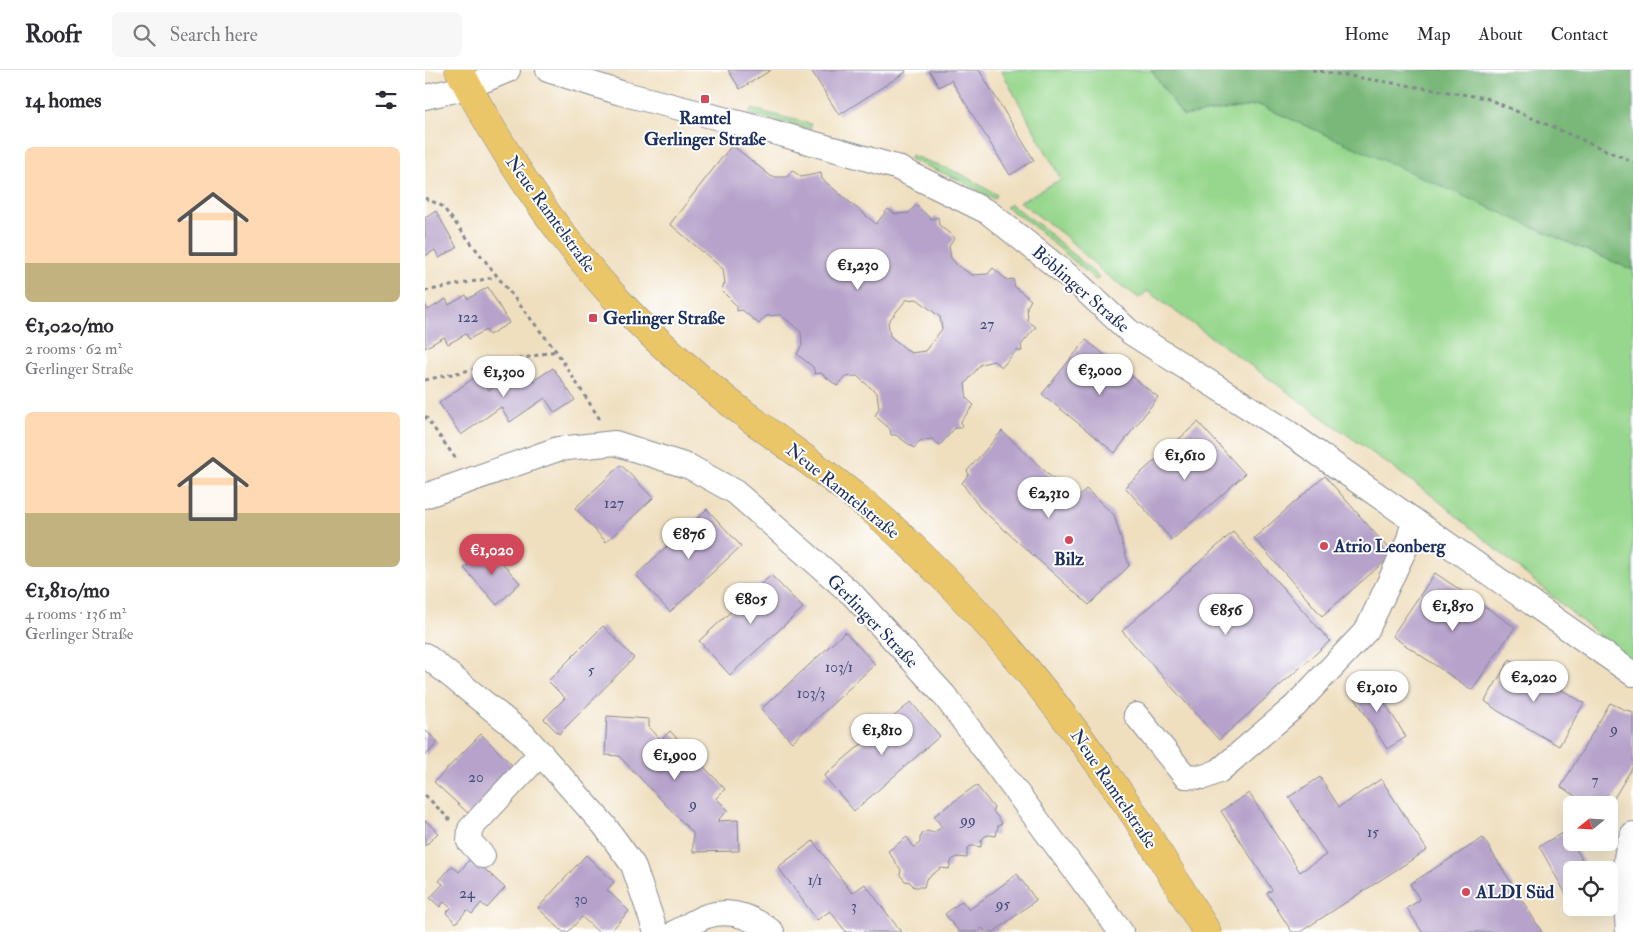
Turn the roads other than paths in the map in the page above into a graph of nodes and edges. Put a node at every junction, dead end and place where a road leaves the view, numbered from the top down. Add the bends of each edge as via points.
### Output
1 (508, 70) edge
2 (548, 70) edge
3 (464, 79) edge
4 (425, 96) edge
5 (425, 496) edge
6 (1414, 520) junction
7 (425, 655) edge
8 (1633, 674) edge
9 (1136, 714) dead end
10 (541, 753) junction
11 (1633, 834) edge
12 (483, 856) dead end
13 (656, 932) edge
14 (676, 932) edge
15 (772, 932) edge
16 (1121, 932) edge
17 (1207, 932) edge
18 (1628, 932) edge

1 - 3 street
2 - 6 street, Böblinger Straße via 621,93 896,167 988,212 1076,282 1130,332 1289,433
3 - 4 street
3 - 17 main road, Neue Ramtelstraße via 505,151 544,209 619,302 719,394 863,502 986,623 1061,712 1133,814
5 - 16 street, Gerlinger Straße via 558,449 615,443 690,467 735,492 853,595 944,695
6 - 8 street, Böblinger Straße
6 - 9 street via 1408,542 1367,630 1295,706 1219,771 1204,777 1185,776
7 - 10 street via 523,734
10 - 12 street via 470,829 469,841
10 - 13 street via 604,825 633,865
11 - 18 street via 1629,842 1625,887
14 - 15 street via 707,916 727,912 759,922

